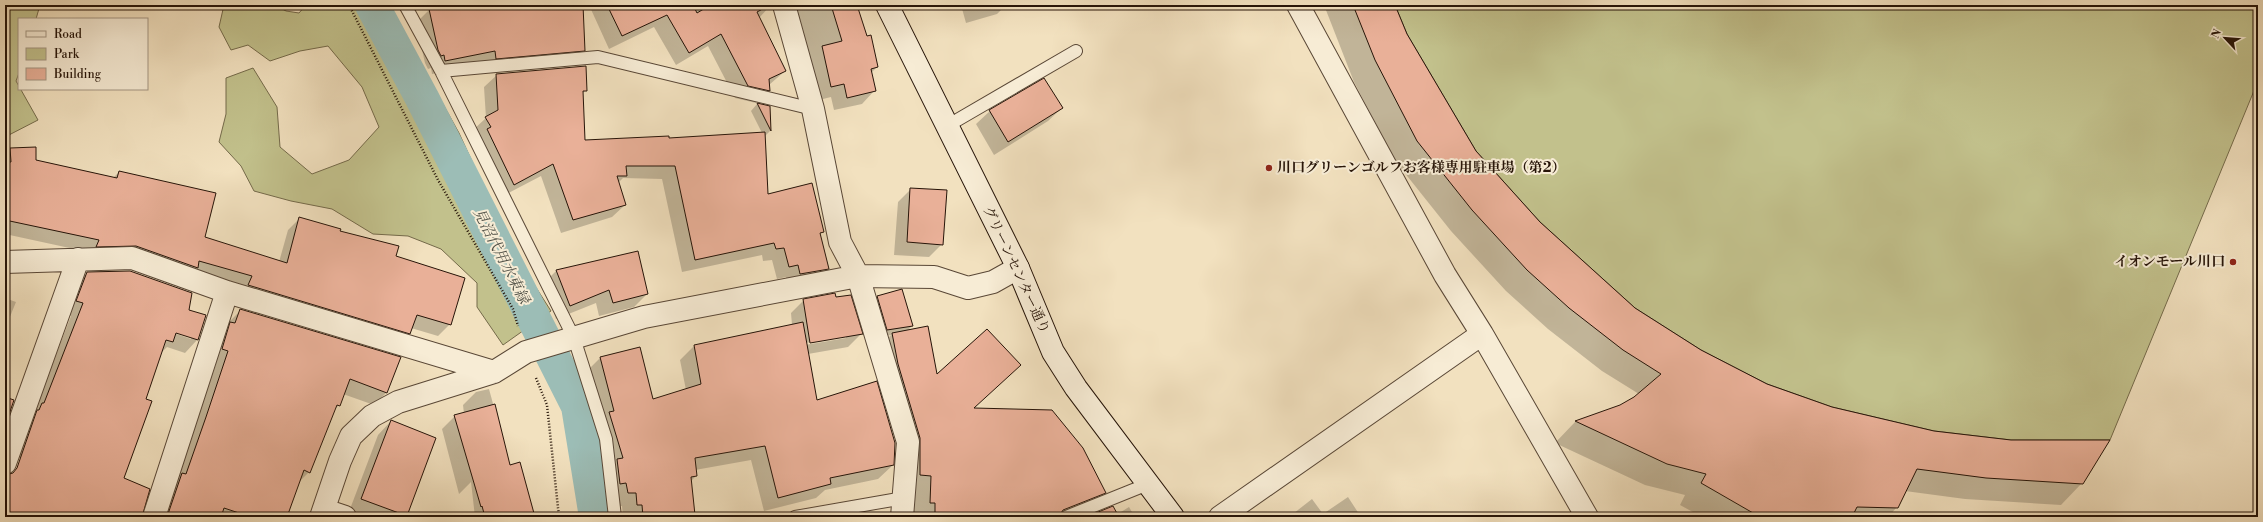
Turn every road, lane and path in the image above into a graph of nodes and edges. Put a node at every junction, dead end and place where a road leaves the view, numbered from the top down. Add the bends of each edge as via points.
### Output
1 (349, 5) edge
2 (405, 5) edge
3 (784, 5) edge
4 (887, 5) edge
5 (1298, 5) edge
6 (1076, 51) dead end
7 (441, 71) junction
8 (813, 109) junction
9 (947, 126) junction
10 (78, 259) junction
11 (5, 262) edge
12 (1018, 268) junction
13 (858, 276) junction
14 (227, 292) junction
15 (1482, 334) junction
16 (574, 338) junction
17 (526, 352) junction
18 (494, 372) junction
19 (5, 463) edge
20 (1148, 484) junction
21 (903, 507) edge
22 (322, 513) edge
23 (154, 517) edge
24 (345, 517) edge
25 (559, 517) edge
26 (615, 517) edge
27 (795, 517) edge
28 (1066, 517) edge
29 (1174, 517) edge
30 (1220, 517) edge
31 (1587, 517) edge

1 - 17 path via 438,180 513,309
2 - 7 lane
3 - 8 street
4 - 9 street, グリーンセンター通り
5 - 15 street via 1445,275
6 - 9 lane
7 - 8 lane via 598,57
7 - 16 lane
8 - 13 street via 840,242
9 - 12 street, グリーンセンター通り
10 - 11 street
10 - 14 street via 132,258
10 - 19 street
12 - 13 street via 993,282 968,288 934,277
12 - 20 street, グリーンセンター通り via 1053,352 1076,388
13 - 16 street via 644,317
13 - 21 street via 908,442
14 - 18 street
14 - 23 street
15 - 30 street
15 - 31 street
16 - 17 street
16 - 26 lane via 606,439
17 - 18 street
17 - 25 path via 547,406
18 - 22 street via 398,402 372,416 351,436
20 - 28 lane
20 - 29 street, グリーンセンター通り
21 - 27 lane
22 - 24 street

